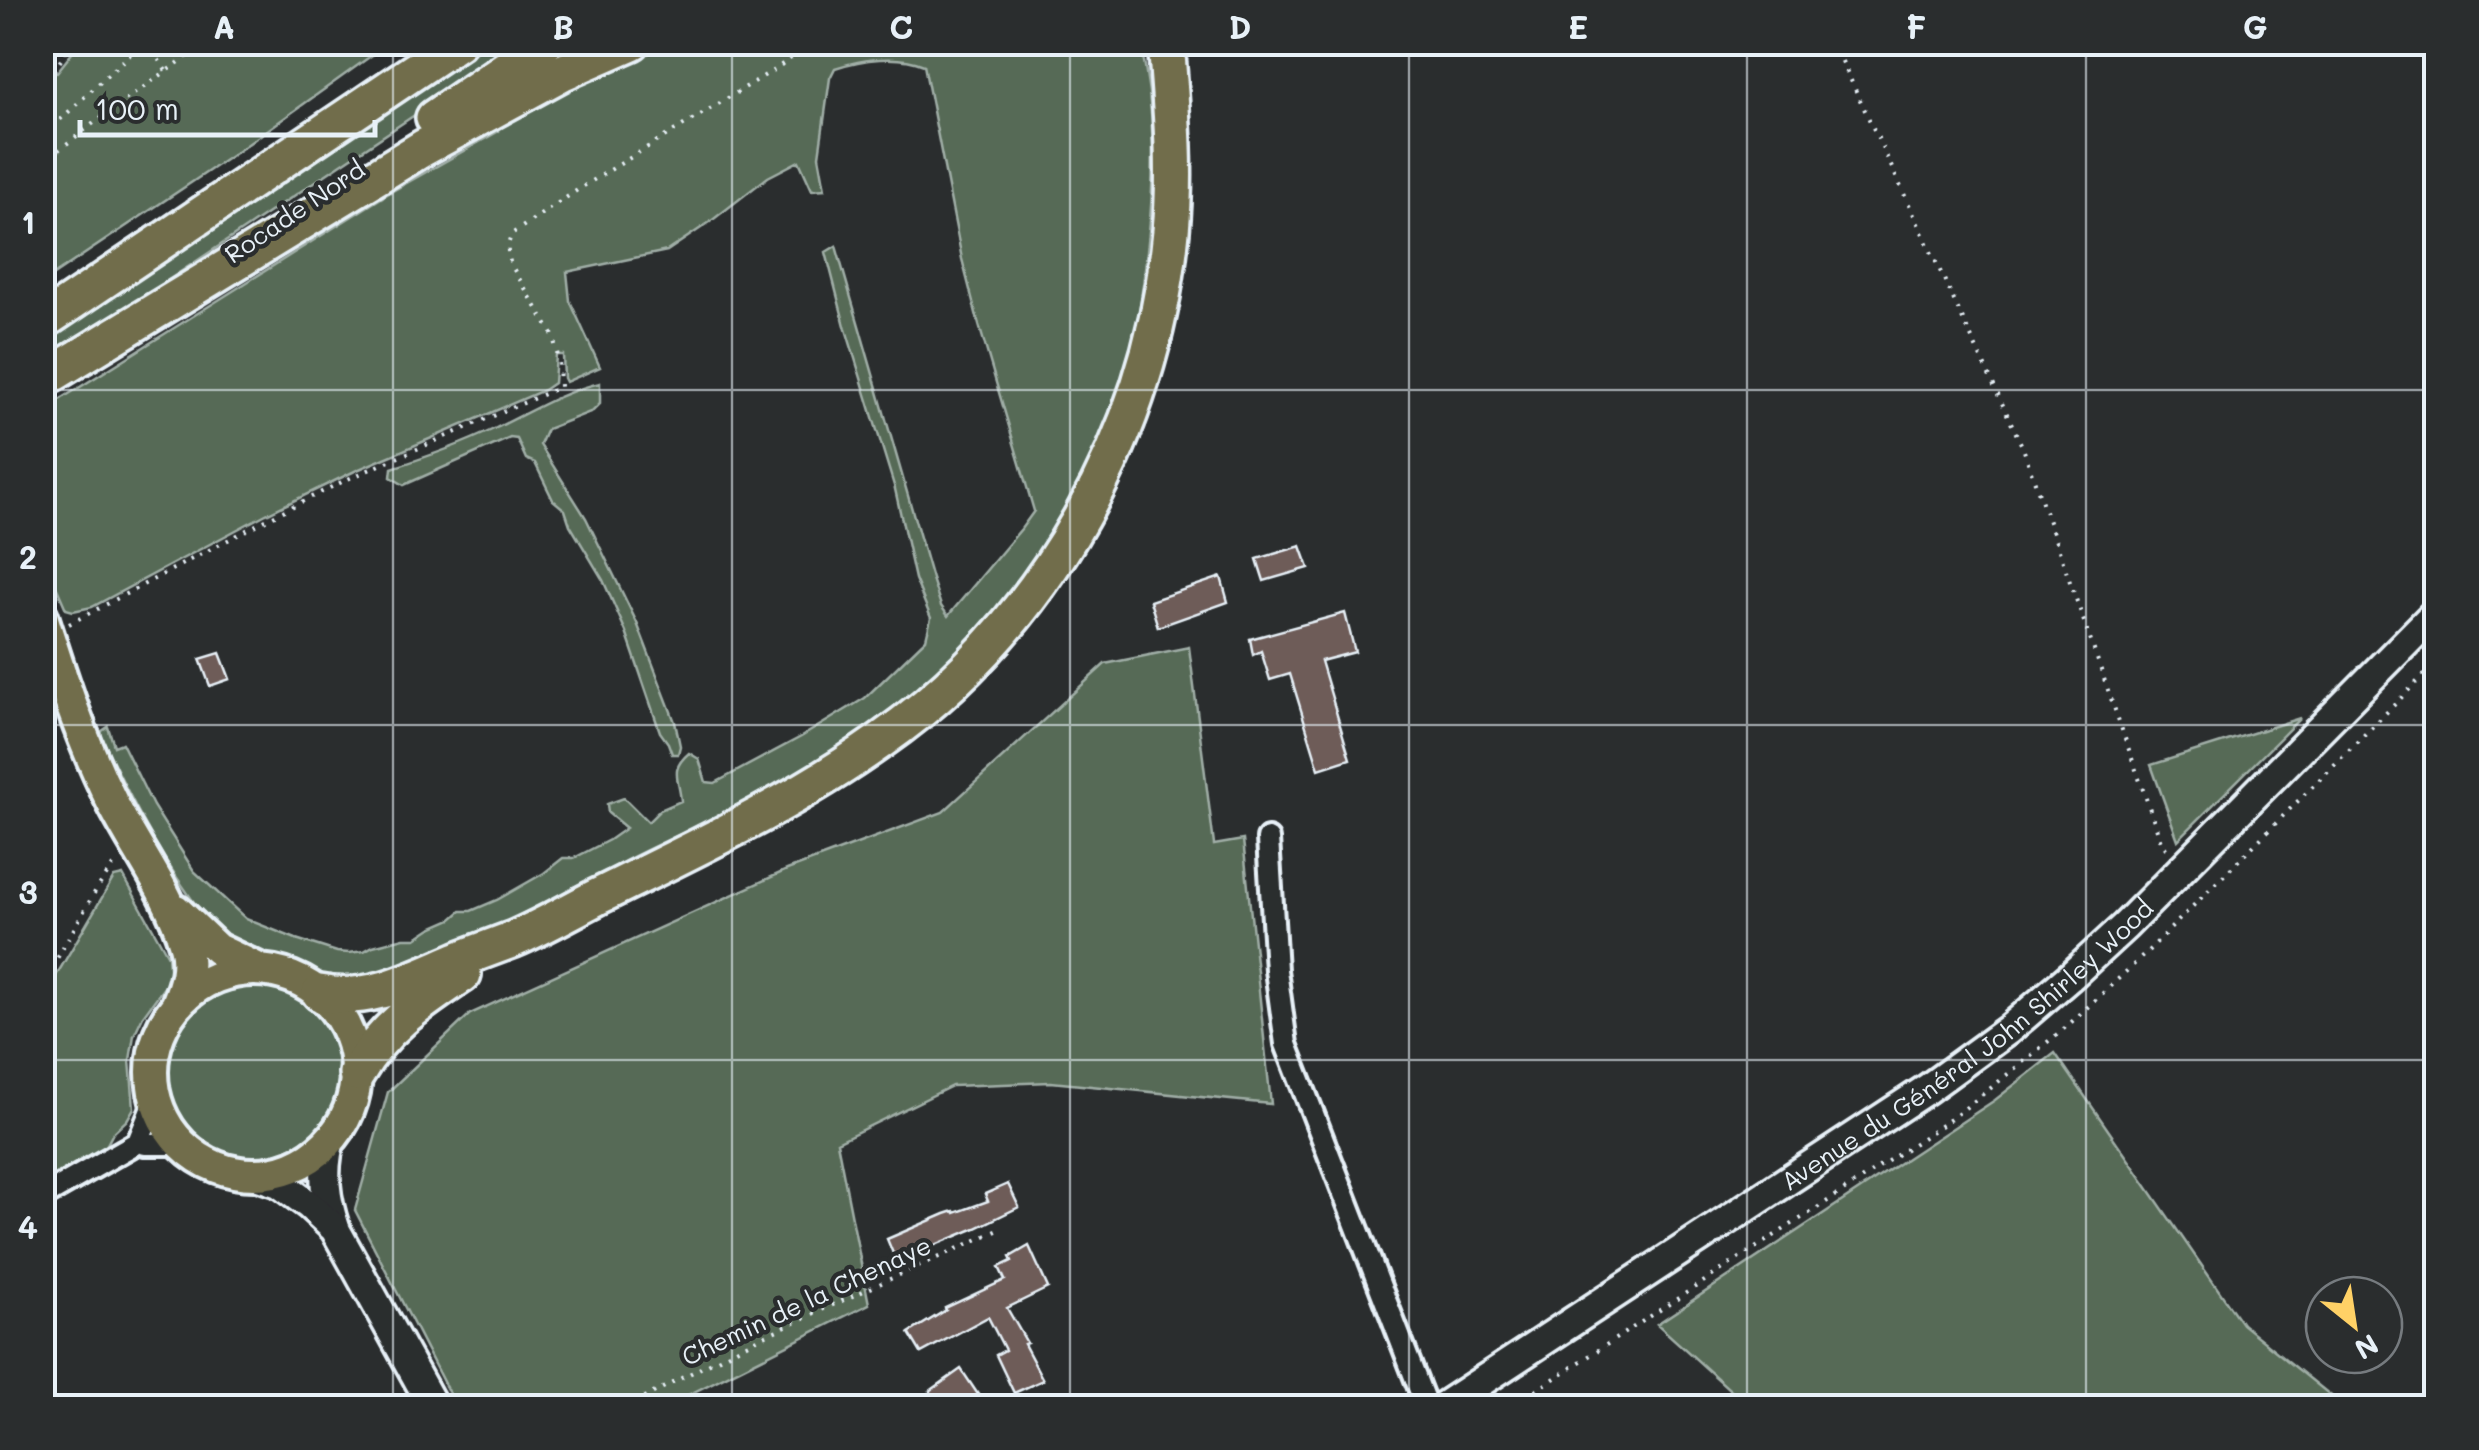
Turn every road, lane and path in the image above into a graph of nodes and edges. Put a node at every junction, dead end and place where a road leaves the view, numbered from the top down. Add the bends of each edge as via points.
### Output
1 (72, 42) edge
2 (145, 42) edge
3 (208, 42) edge
4 (416, 42) edge
5 (458, 42) edge
6 (546, 42) edge
7 (632, 42) edge
8 (799, 42) edge
9 (832, 42) edge
10 (1833, 42) edge
11 (802, 50) junction
12 (1164, 52) edge
13 (166, 71) junction
14 (42, 88) edge
15 (42, 127) edge
16 (45, 134) junction
17 (42, 319) edge
18 (46, 378) edge
19 (2436, 612) edge
20 (46, 625) edge
21 (1268, 839) dead end
22 (120, 856) dead end
23 (2179, 872) junction
24 (170, 904) junction
25 (517, 937) junction
26 (260, 970) junction
27 (42, 985) edge
28 (320, 993) junction
29 (165, 1008) junction
30 (357, 1072) junction
31 (147, 1098) junction
32 (138, 1142) junction
33 (329, 1142) junction
34 (181, 1144) junction
35 (253, 1174) junction
36 (42, 1197) edge
37 (1003, 1228) dead end
38 (335, 1229) junction
39 (434, 1408) edge
40 (625, 1408) edge
41 (1427, 1408) edge
42 (1441, 1408) edge

1 - 14 path
2 - 13 path
2 - 16 path
3 - 13 path
4 - 17 highway
5 - 17 highway, Rocade Nord
6 - 18 highway, Rocade Nord
7 - 18 highway via 423,148
8 - 11 path
9 - 11 path
10 - 23 path via 2023,448 2162,841
11 - 20 path via 513,234 507,254 552,333 560,387 348,479
12 - 25 highway via 1172,228 1152,345 1098,486 1040,582 954,680 860,755 731,830
13 - 16 path via 56,152
15 - 16 path
19 - 23 street, Avenue du Général John Shirley Wood
20 - 24 main road via 92,761
21 - 41 street via 1286,1044
22 - 27 path
23 - 42 street, Avenue du Général John Shirley Wood via 2072,975 1956,1069
24 - 26 main road via 217,948
24 - 29 main road via 188,967 185,984
25 - 28 highway via 370,992
25 - 30 highway via 404,1016
26 - 28 main road via 282,973
26 - 29 main road via 206,981
28 - 30 main road via 351,1037
29 - 31 main road
29 - 31 path via 140,1041 136,1074
30 - 33 main road via 350,1110
31 - 32 street via 150,1116
31 - 34 main road
32 - 34 street
32 - 36 street
33 - 35 main road via 294,1166
33 - 38 street via 324,1187
34 - 35 main road via 214,1166
35 - 38 street via 279,1183
37 - 40 path, Chemin de la Chenaye via 742,1346
38 - 39 street

